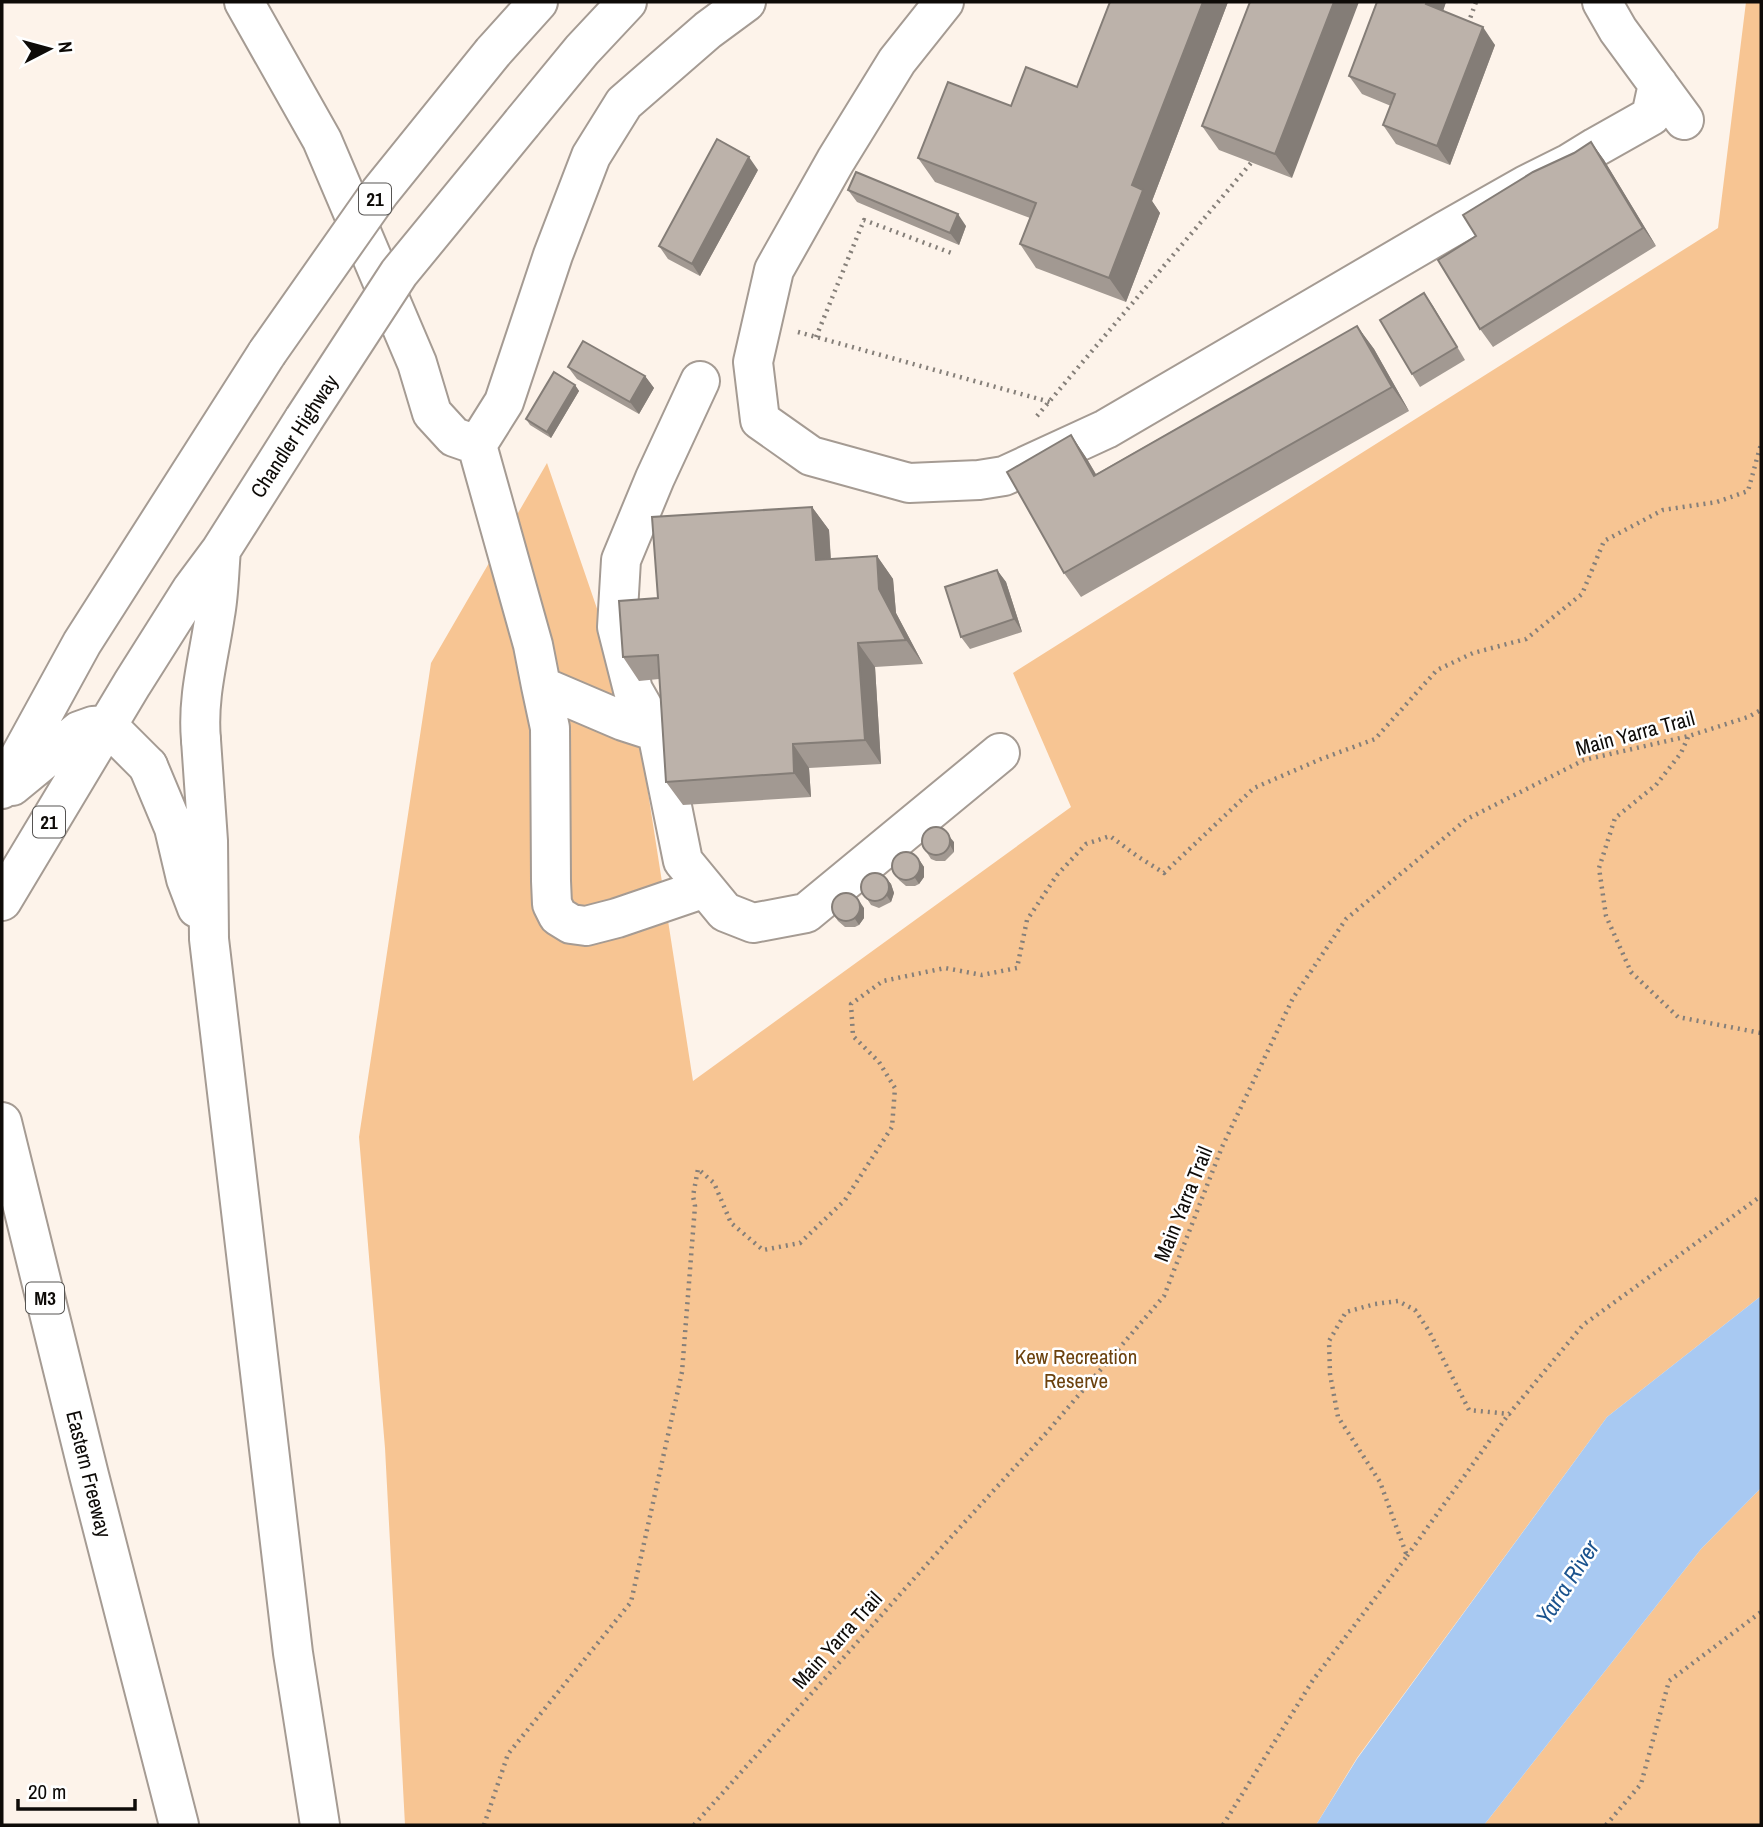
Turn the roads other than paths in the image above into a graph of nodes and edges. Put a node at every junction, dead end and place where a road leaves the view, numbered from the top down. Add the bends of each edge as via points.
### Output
1 (244, 2) edge
2 (538, 2) edge
3 (627, 2) edge
4 (746, 2) edge
5 (944, 2) edge
6 (1602, 2) edge
7 (1658, 84) junction
8 (1684, 120) dead end
9 (700, 381) dead end
10 (477, 445) junction
11 (221, 550) junction
12 (541, 686) junction
13 (99, 732) junction
14 (657, 732) junction
15 (1000, 753) dead end
16 (2, 789) edge
17 (2, 794) edge
18 (705, 888) junction
19 (2, 901) edge
20 (209, 939) junction
21 (2, 1122) edge
22 (179, 1825) edge
23 (320, 1825) edge

1 - 10 main road via 322,140 417,363 432,412 454,437
2 - 16 main road, 21, bridge via 380,192 267,353 82,643
3 - 11 main road, Chandler Highway / 21, bridge via 582,50 399,273
4 - 10 main road via 624,103 592,156 504,402
5 - 7 main road via 897,61 775,270 753,362 760,420 811,456 909,483 1004,476 1106,429 1651,116
6 - 7 main road
7 - 8 main road
9 - 14 main road via 621,560 617,627 633,690
10 - 12 main road
11 - 13 main road, Chandler Highway / 21
11 - 20 main road via 200,723
12 - 14 main road
12 - 18 main road via 550,728 551,881 552,904 558,916 586,926
13 - 17 main road via 79,731
13 - 19 main road, Chandler Highway / 21
13 - 20 main road via 148,766 174,828 186,879
14 - 18 main road via 683,862
15 - 18 main road via 806,913 753,923 725,912
20 - 23 main road via 293,1653
21 - 22 main road, Eastern Freeway / M3

